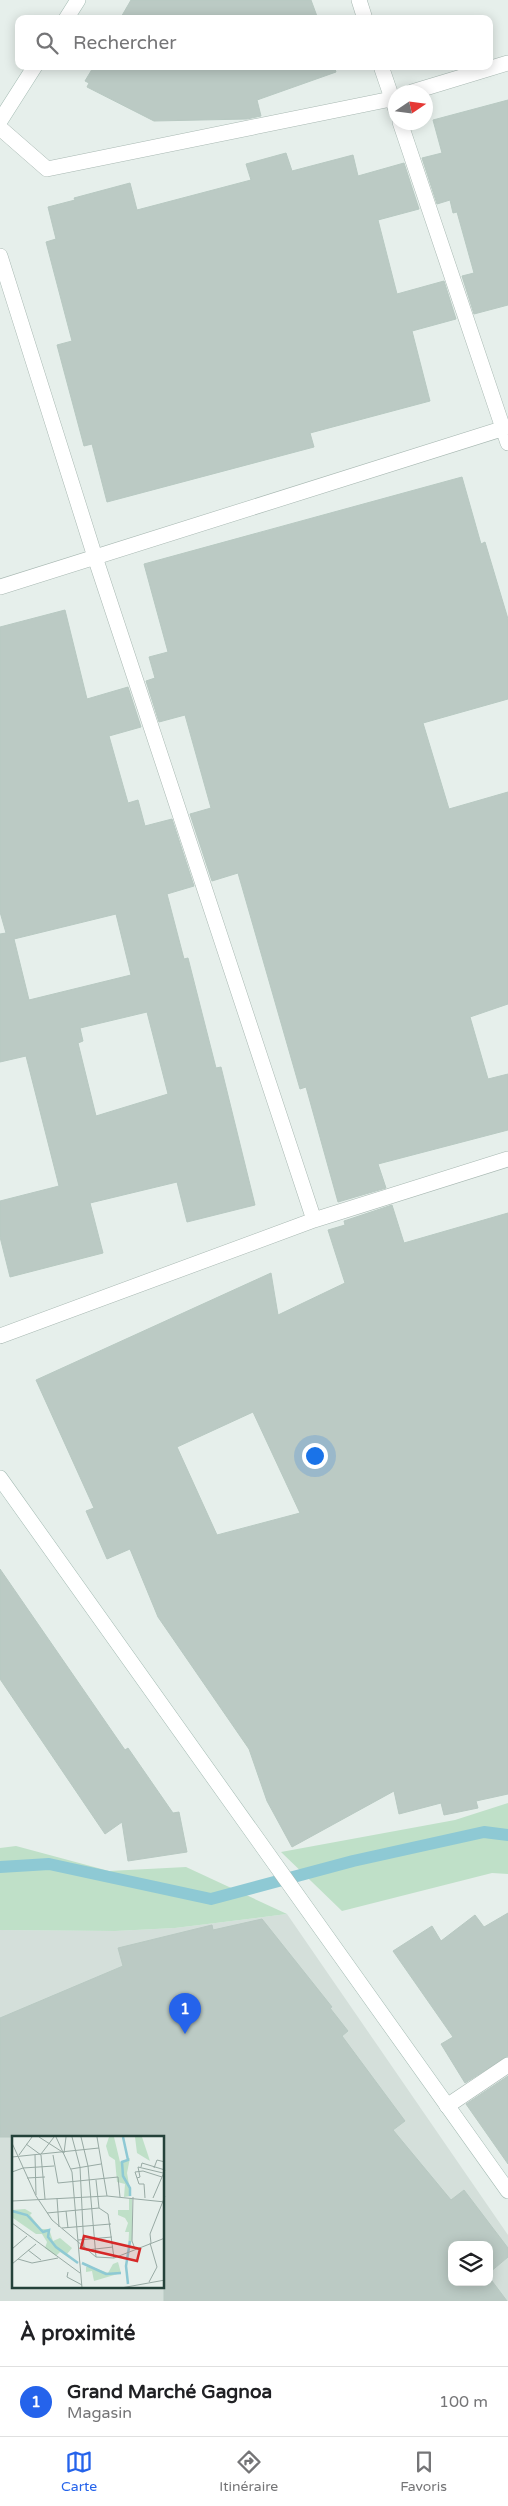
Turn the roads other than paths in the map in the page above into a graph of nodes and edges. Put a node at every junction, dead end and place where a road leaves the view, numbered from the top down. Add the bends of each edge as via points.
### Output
1 (78, 0) edge
2 (358, 0) edge
3 (69, 15) edge
4 (364, 15) edge
5 (508, 63) edge
6 (493, 68) edge
7 (32, 70) edge
8 (382, 70) edge
9 (485, 70) edge
10 (388, 85) edge
11 (433, 86) edge
12 (388, 103) edge
13 (0, 121) edge
14 (0, 128) edge
15 (403, 130) edge
16 (0, 256) edge
17 (506, 433) edge
18 (95, 557) junction
19 (0, 587) edge
20 (508, 1159) edge
21 (314, 1220) junction
22 (0, 1336) edge
23 (0, 1478) edge
24 (508, 2065) edge
25 (446, 2106) junction
26 (508, 2191) edge

1 - 3 street
2 - 4 street
5 - 6 street
7 - 13 street
8 - 10 street
9 - 11 street
12 - 14 street via 47,169
15 - 17 street
16 - 18 street
17 - 18 street
18 - 19 street
18 - 21 street
20 - 21 street
21 - 22 street
23 - 25 street
24 - 25 street
25 - 26 street

